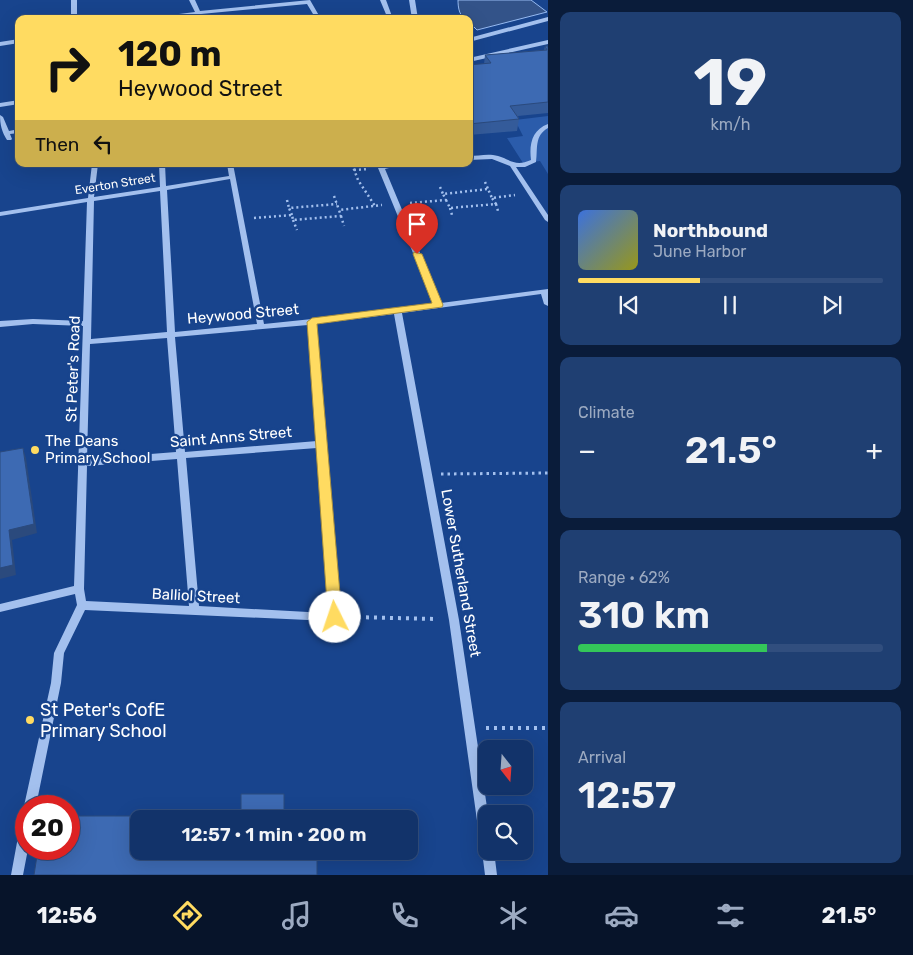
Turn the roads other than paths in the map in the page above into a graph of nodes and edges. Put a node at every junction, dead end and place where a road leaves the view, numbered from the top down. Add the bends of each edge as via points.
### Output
1 (74, 0) edge
2 (192, 0) edge
3 (382, 0) edge
4 (412, 0) edge
5 (307, 1) edge
6 (74, 15) edge
7 (199, 15) edge
8 (206, 15) edge
9 (316, 15) edge
10 (388, 15) edge
11 (414, 15) edge
12 (548, 19) edge
13 (473, 39) edge
14 (15, 42) edge
15 (548, 42) edge
16 (0, 44) edge
17 (473, 59) edge
18 (15, 103) edge
19 (0, 105) edge
20 (0, 117) edge
21 (548, 126) edge
22 (15, 133) edge
23 (8, 137) junction
24 (0, 139) edge
25 (473, 158) edge
26 (512, 165) junction
27 (95, 167) edge
28 (162, 167) edge
29 (231, 167) edge
30 (386, 167) edge
31 (233, 177) junction
32 (162, 188) junction
33 (91, 198) junction
34 (0, 214) edge
35 (548, 220) edge
36 (546, 291) edge
37 (548, 304) edge
38 (438, 305) junction
39 (398, 312) junction
40 (312, 322) junction
41 (0, 324) edge
42 (88, 324) junction
43 (261, 326) junction
44 (171, 334) junction
45 (88, 342) junction
46 (322, 444) junction
47 (180, 456) junction
48 (84, 463) junction
49 (79, 589) junction
50 (82, 605) junction
51 (0, 608) edge
52 (194, 610) junction
53 (308, 616) dead end
54 (335, 617) road end
55 (32, 795) edge
56 (481, 805) edge
57 (20, 860) edge
58 (489, 860) edge
59 (17, 875) edge
60 (491, 875) edge

1 - 6 street
2 - 7 street
3 - 10 street
4 - 11 street
5 - 8 street
5 - 9 street
12 - 13 street
14 - 16 street
15 - 17 street
18 - 19 street
20 - 23 street
21 - 26 street via 539,131 535,139 534,161
22 - 23 street
23 - 24 street
25 - 26 street via 493,158
26 - 35 street
27 - 33 street, St Peter's Road
28 - 32 street
29 - 31 street
30 - 38 street via 381,168
31 - 32 street, Everton Street
31 - 43 street
32 - 33 street, Everton Street
32 - 44 street
33 - 34 street, Everton Street
33 - 42 street, St Peter's Road
36 - 37 street
36 - 38 street, Heywood Street
38 - 39 street, Heywood Street
39 - 40 street, Heywood Street
39 - 56 street, Lower Sutherland Street via 454,620
40 - 43 street, Heywood Street
40 - 46 street
41 - 42 street via 22,320
42 - 45 street, St Peter's Road
43 - 44 street, Heywood Street
44 - 45 street, Heywood Street
44 - 47 street
45 - 48 street, St Peter's Road
46 - 47 street, Saint Anns Street
46 - 54 street
47 - 48 street, Saint Anns Street
47 - 52 street
48 - 49 street, St Peter's Road
49 - 50 street, St Peter's Road
49 - 51 street
50 - 52 street, Balliol Street
50 - 55 street via 59,653 56,683
52 - 53 street, Balliol Street
57 - 59 street
58 - 60 street

